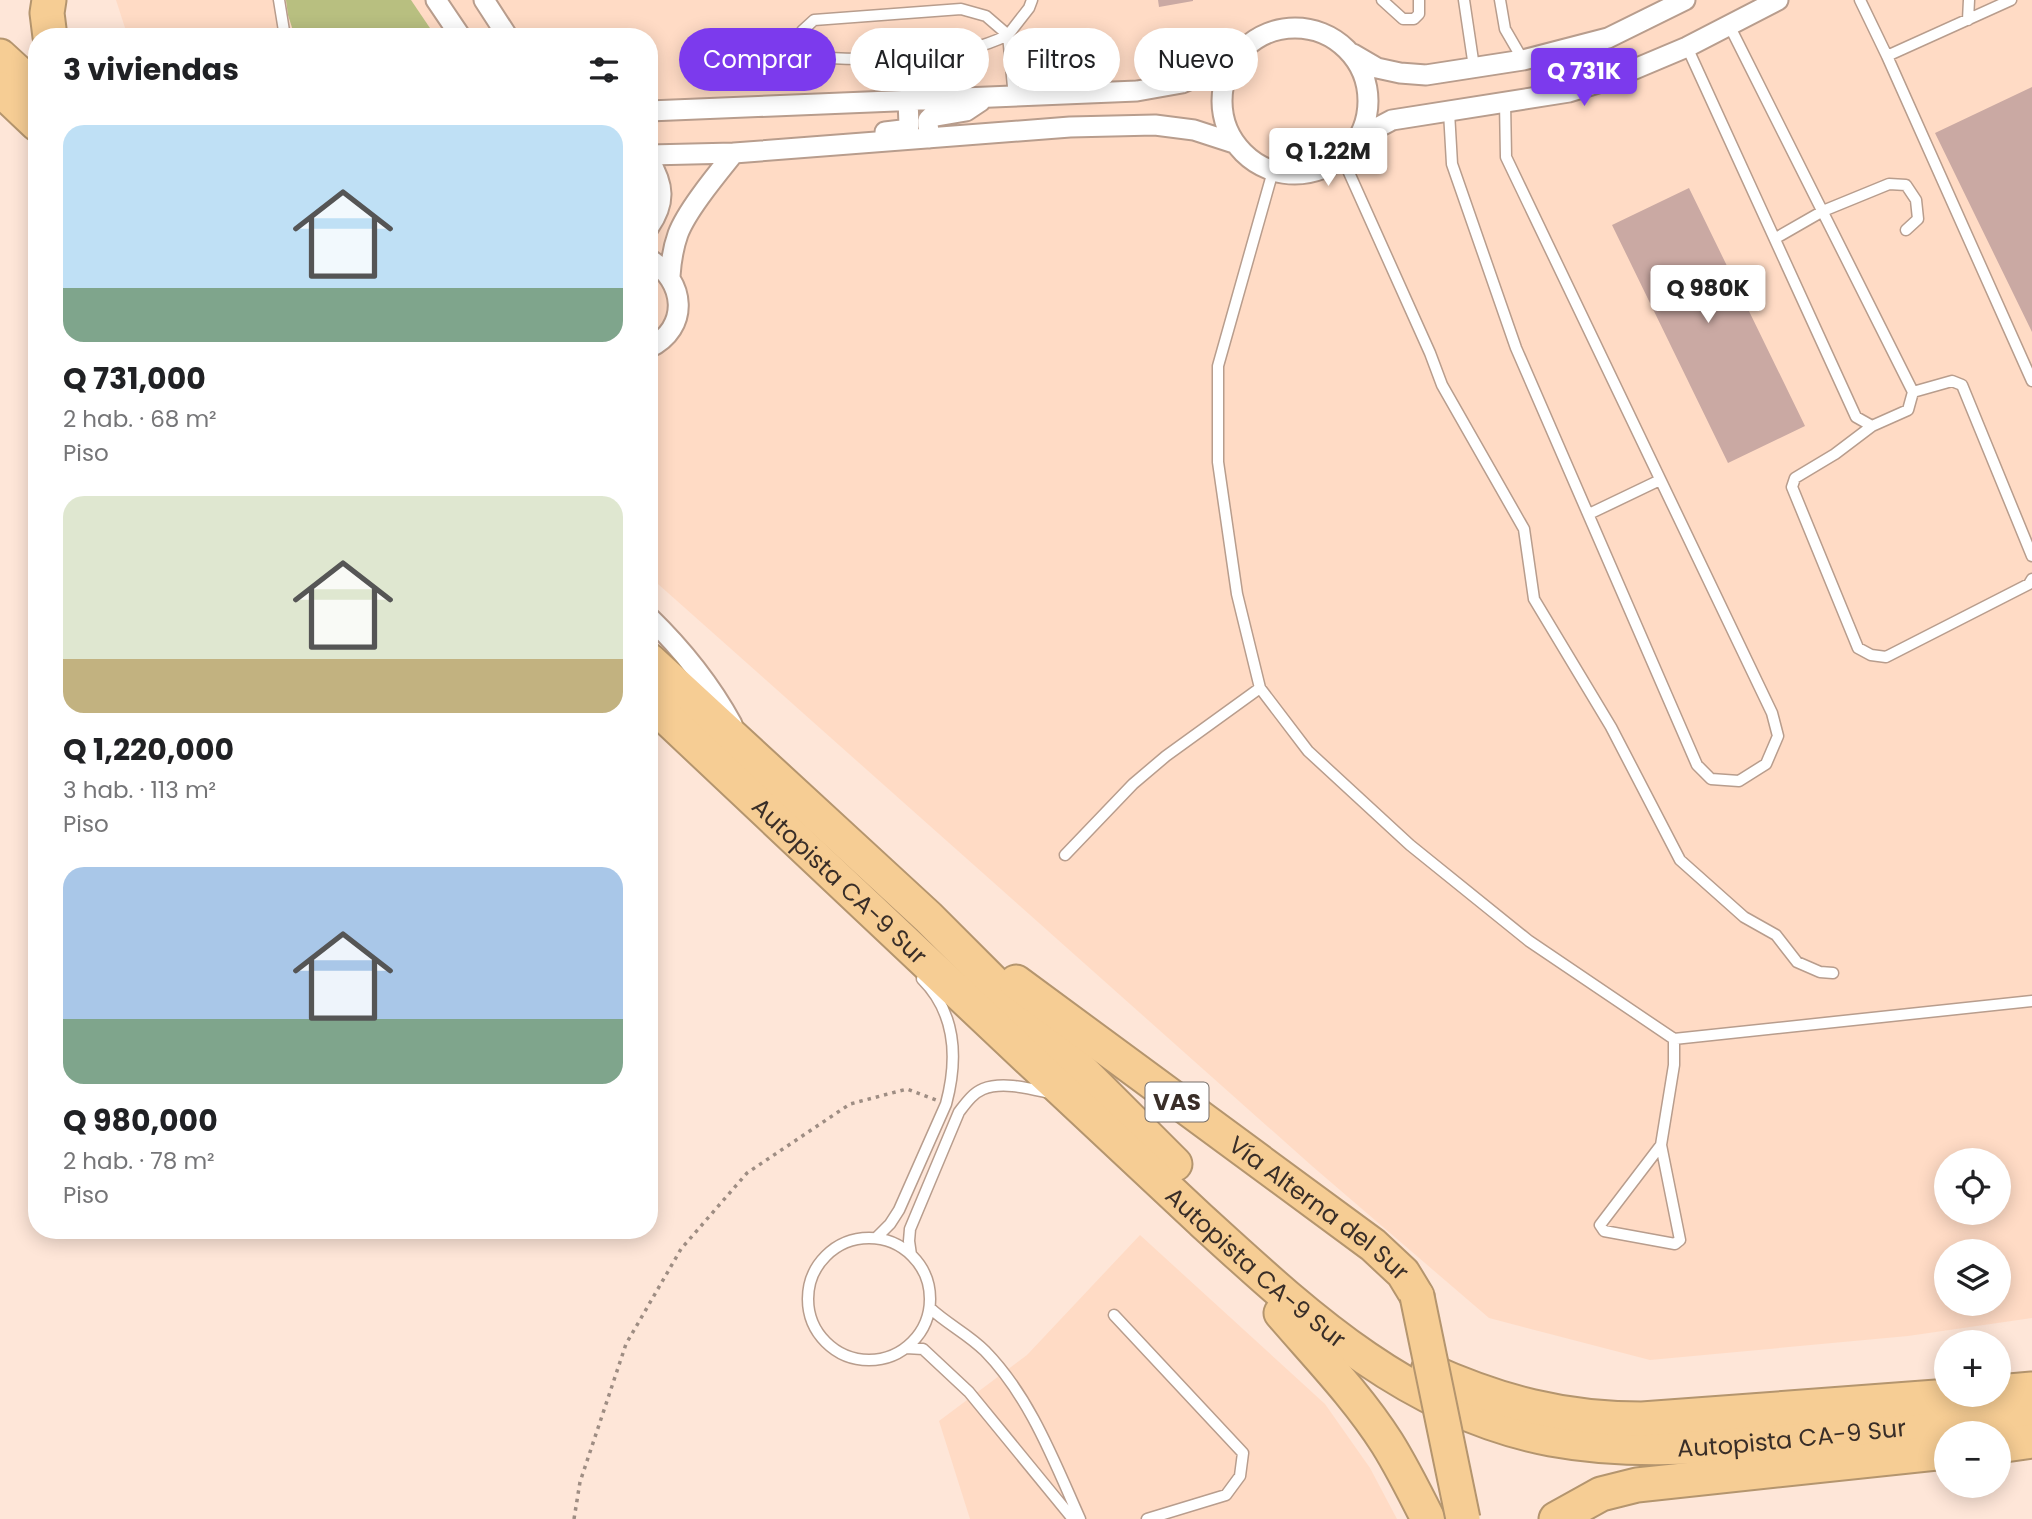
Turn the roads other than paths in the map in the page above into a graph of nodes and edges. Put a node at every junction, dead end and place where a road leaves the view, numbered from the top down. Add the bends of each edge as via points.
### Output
1 (49, 0) edge
2 (279, 0) edge
3 (436, 0) edge
4 (1032, 0) edge
5 (1381, 0) edge
6 (1419, 0) edge
7 (1464, 0) edge
8 (1500, 0) edge
9 (1685, 0) edge
10 (1778, 0) edge
11 (1860, 0) edge
12 (1969, 0) edge
13 (2011, 0) edge
14 (484, 1) edge
15 (1968, 20) junction
16 (1729, 25) junction
17 (49, 28) edge
18 (284, 28) edge
19 (455, 28) edge
20 (502, 28) edge
21 (1013, 28) edge
22 (1008, 35) joint
23 (1258, 40) edge
24 (1687, 47) junction
25 (1350, 53) junction
26 (0, 56) edge
27 (1888, 56) junction
28 (1523, 60) junction
29 (1474, 68) junction
30 (28, 82) edge
31 (0, 89) edge
32 (1014, 91) edge
33 (1137, 91) edge
34 (1223, 91) edge
35 (1014, 97) junction
36 (985, 98) junction
37 (908, 99) junction
38 (1505, 102) junction
39 (658, 111) edge
40 (1449, 112) junction
41 (28, 115) edge
42 (929, 138) junction
43 (1358, 138) junction
44 (1234, 142) junction
45 (836, 145) junction
46 (734, 153) junction
47 (658, 157) edge
48 (1342, 157) junction
49 (1273, 171) junction
50 (658, 174) edge
51 (658, 204) edge
52 (1823, 211) junction
53 (1906, 230) dead end
54 (1776, 238) junction
55 (658, 264) edge
56 (670, 276) junction
57 (658, 344) edge
58 (2032, 381) edge
59 (1913, 392) junction
60 (1872, 426) junction
61 (1660, 480) junction
62 (1589, 514) junction
63 (2032, 556) edge
64 (2032, 579) edge
65 (658, 625) edge
66 (658, 668) edge
67 (1260, 688) junction
68 (658, 710) edge
69 (748, 753) junction
70 (1065, 855) dead end
71 (928, 917) junction
72 (1833, 974) dead end
73 (917, 975) dead end
74 (2032, 1001) edge
75 (1674, 1039) junction
76 (1072, 1100) junction
77 (1661, 1145) junction
78 (876, 1238) junction
79 (911, 1255) junction
80 (1252, 1266) junction
81 (929, 1308) junction
82 (1114, 1315) dead end
83 (906, 1348) junction
84 (2032, 1390) edge
85 (2011, 1391) edge
86 (1934, 1397) edge
87 (2032, 1413) edge
88 (1723, 1445) junction
89 (1934, 1445) edge
90 (1934, 1453) edge
91 (1073, 1519) edge
92 (1080, 1519) edge
93 (1147, 1519) edge
94 (1428, 1519) edge
95 (1463, 1519) edge
96 (1556, 1519) edge

1 - 17 highway
2 - 18 lane
3 - 19 street
4 - 21 lane
5 - 6 lane via 1403,19 1414,19 1419,14
7 - 29 lane
8 - 28 lane via 1505,29
9 - 28 street via 1608,38
10 - 16 street
11 - 27 lane
12 - 15 lane
13 - 15 lane
14 - 20 street
15 - 27 lane
16 - 24 street
16 - 52 lane
22 - 22 lane via 950,55 852,60 813,57 803,45 802,31 814,20 961,9 986,16
23 - 25 street via 1298,28 1327,35
24 - 38 street via 1569,92
24 - 54 lane
25 - 29 street via 1377,68 1400,73 1426,75
25 - 43 street via 1363,72 1368,94 1367,117
26 - 30 highway
27 - 58 lane
28 - 29 street
31 - 41 highway
32 - 35 lane
33 - 35 street
34 - 44 street via 1224,119
35 - 36 street
36 - 37 street
36 - 42 street via 966,111 931,117
37 - 39 street
37 - 45 street via 909,127
38 - 40 street
38 - 61 lane via 1506,157
40 - 43 street via 1392,120
40 - 62 lane via 1456,177 1516,348
42 - 44 street via 1155,125
42 - 45 street
43 - 48 street
44 - 49 street via 1251,160
45 - 46 street
46 - 47 street
46 - 56 street via 679,230
48 - 49 street via 1322,169 1298,174
48 - 72 lane via 1441,385 1524,529 1534,599 1612,727 1680,860 1744,917 1776,934 1797,962
49 - 67 lane via 1218,366 1218,462 1237,594
50 - 51 street via 662,194
52 - 53 lane via 1889,184 1906,185 1916,200 1918,219
52 - 54 lane
52 - 59 lane
54 - 60 lane via 1856,417
55 - 56 street
56 - 57 street via 678,293 678,312 672,329
59 - 60 lane via 1908,410
59 - 63 lane via 1952,381 1962,385
60 - 64 lane via 1795,478 1792,487 1858,648 1886,657
61 - 62 lane
61 - 62 lane via 1772,713 1778,736 1766,764 1739,781 1711,779 1697,765
65 - 69 street via 715,694
66 - 69 highway, Autopista CA-9 Sur
67 - 70 lane via 1133,784
67 - 75 lane via 1308,751 1410,845 1529,940
68 - 76 highway, Autopista CA-9 Sur via 747,802
69 - 71 highway, Autopista CA-9 Sur
71 - 86 highway, Autopista CA-9 Sur via 1130,1121 1303,1284 1348,1321 1425,1369 1509,1401 1603,1419
71 - 95 highway, Vía Alterna del Sur / VAS, bridge via 1373,1245 1403,1272 1417,1296
73 - 78 lane via 939,1000 950,1029 953,1057 946,1104 899,1210
74 - 75 lane
75 - 77 lane
76 - 79 lane via 1016,1087 983,1089 970,1098 959,1112 910,1229
76 - 80 highway, Autopista CA-9 Sur
77 - 77 lane via 1600,1225 1604,1231 1675,1244 1680,1240
78 - 79 lane
78 - 83 lane via 856,1239 822,1259 811,1276 809,1315 831,1348 849,1357 869,1360
79 - 81 lane via 923,1270
80 - 88 highway, Autopista CA-9 Sur via 1291,1302 1397,1381 1482,1420 1548,1438 1624,1448
80 - 94 highway via 1269,1300 1385,1440
81 - 83 lane via 922,1330
81 - 92 lane via 971,1337 1011,1384 1038,1426
82 - 93 lane via 1243,1453 1240,1476 1226,1495
83 - 91 lane via 923,1349 969,1392
84 - 85 highway
87 - 88 highway, Autopista CA-9 Sur
88 - 89 highway via 1795,1451
90 - 96 highway via 1637,1485 1601,1494

